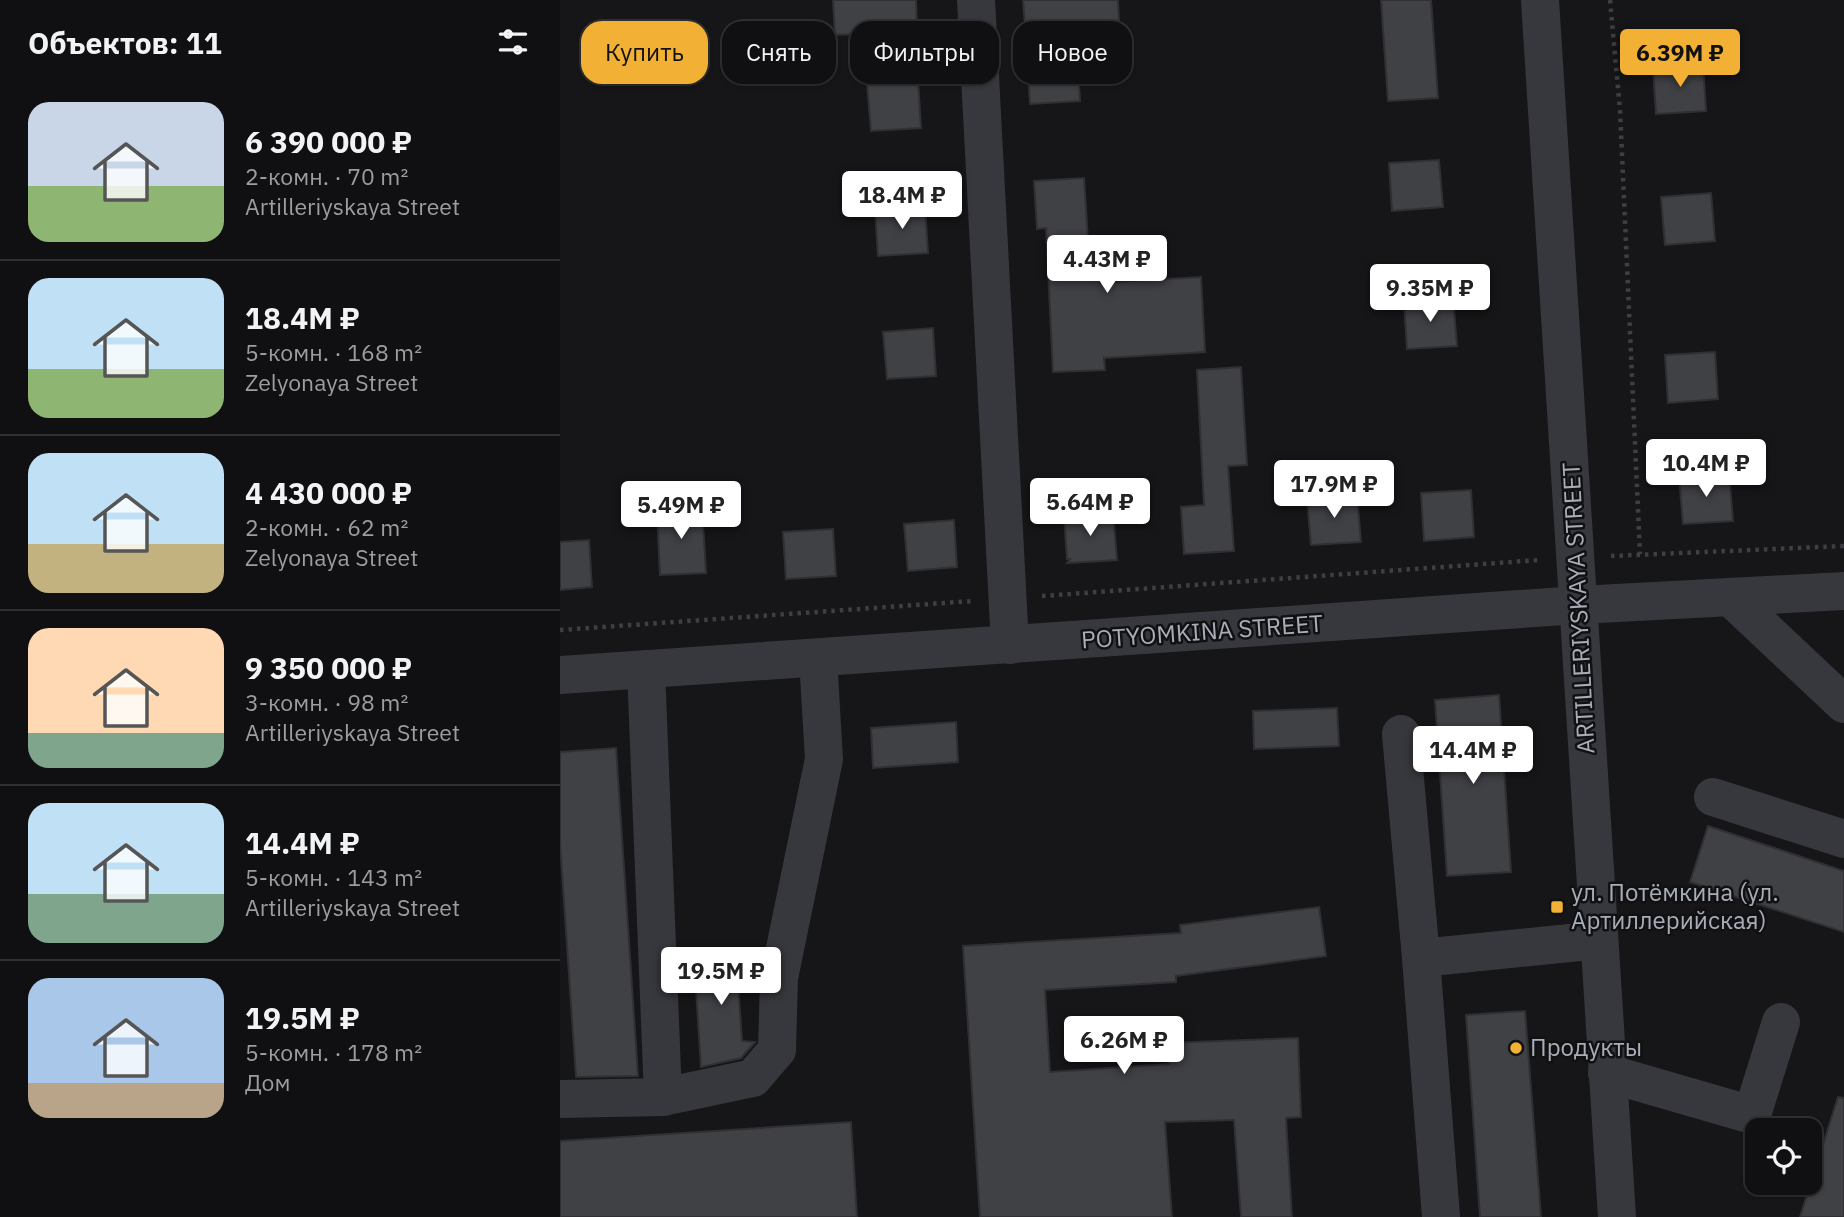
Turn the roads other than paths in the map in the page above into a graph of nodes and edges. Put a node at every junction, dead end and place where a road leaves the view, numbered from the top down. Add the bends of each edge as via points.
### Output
1 (976, 0) edge
2 (1540, 0) edge
3 (1844, 591) edge
4 (1730, 597) junction
5 (1579, 605) junction
6 (1010, 645) junction
7 (818, 658) junction
8 (646, 669) junction
9 (560, 675) edge
10 (1844, 704) edge
11 (1401, 734) dead end
12 (1713, 797) dead end
13 (1844, 839) edge
14 (1599, 940) junction
15 (1421, 958) junction
16 (1781, 1022) dead end
17 (1607, 1073) junction
18 (663, 1097) junction
19 (560, 1099) edge
20 (1441, 1217) edge
21 (1616, 1217) edge

1 - 6 street
2 - 5 street, ARTILLERIYSKAYA STREET
3 - 4 street, POTYOMKINA STREET
4 - 5 street, POTYOMKINA STREET
4 - 10 street
5 - 6 street, POTYOMKINA STREET
5 - 14 street, ARTILLERIYSKAYA STREET
6 - 7 street, POTYOMKINA STREET
7 - 8 street, POTYOMKINA STREET
7 - 18 street via 824,759 779,978 777,1050 752,1078
8 - 9 street, POTYOMKINA STREET
8 - 18 street
11 - 15 street
12 - 13 street
14 - 15 street
14 - 17 street, ARTILLERIYSKAYA STREET
15 - 20 street
16 - 17 street via 1752,1115
17 - 21 street, ARTILLERIYSKAYA STREET
18 - 19 street

